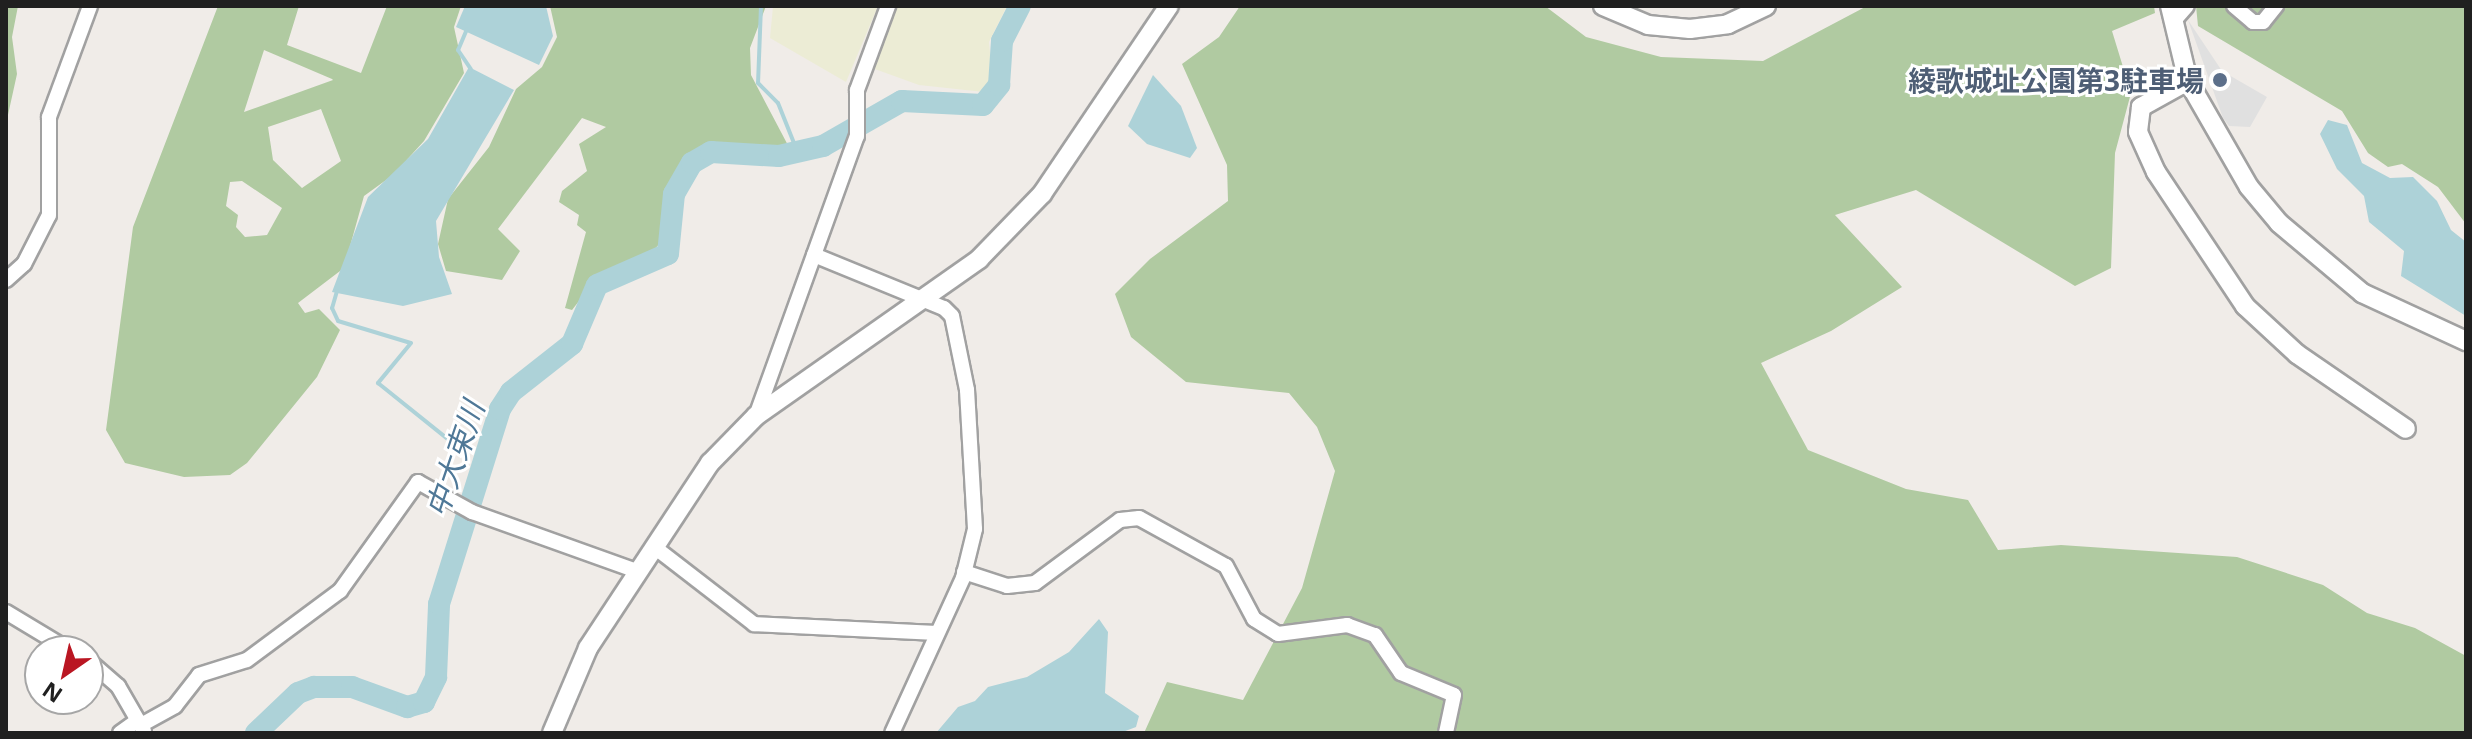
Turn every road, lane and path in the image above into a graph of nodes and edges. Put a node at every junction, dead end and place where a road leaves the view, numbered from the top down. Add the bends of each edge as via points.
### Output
1 (90, 6) edge
2 (888, 6) edge
3 (1169, 6) edge
4 (1603, 6) edge
5 (1766, 6) edge
6 (2187, 6) edge
7 (2234, 6) edge
8 (2276, 6) edge
9 (2172, 14) edge
10 (2188, 81) junction
11 (814, 255) junction
12 (6, 280) edge
13 (924, 300) junction
14 (2466, 341) edge
15 (756, 416) junction
16 (2406, 429) dead end
17 (657, 549) junction
18 (640, 572) junction
19 (964, 572) junction
20 (6, 612) edge
21 (935, 633) junction
22 (44, 635) edge
23 (104, 674) edge
24 (141, 726) edge
25 (120, 733) edge
26 (552, 733) edge
27 (892, 733) edge
28 (1446, 733) edge

1 - 12 street via 49,117 49,215 24,264
2 - 11 street via 857,90 856,129
3 - 13 street via 1042,194 979,259
4 - 5 street via 1648,25 1690,29 1728,24
6 - 9 street
7 - 8 street via 2253,22 2263,22
9 - 10 street
10 - 14 street via 2249,187 2279,223 2362,293
10 - 16 street via 2141,107 2138,132 2156,172 2245,306 2297,354
11 - 13 street
11 - 15 street
13 - 15 street
13 - 19 street via 952,316 967,390 976,505
15 - 17 street via 710,463
17 - 18 street
17 - 21 street via 754,624
18 - 24 street via 467,510 418,482 340,591 247,660 199,675 175,706
18 - 26 street via 575,671
19 - 21 street
19 - 28 street via 1007,586 1035,583 1120,520 1139,518 1226,566 1254,619 1278,634 1347,625 1375,635 1401,673 1454,695
20 - 22 street
21 - 27 street
23 - 24 street via 118,686
24 - 25 street

